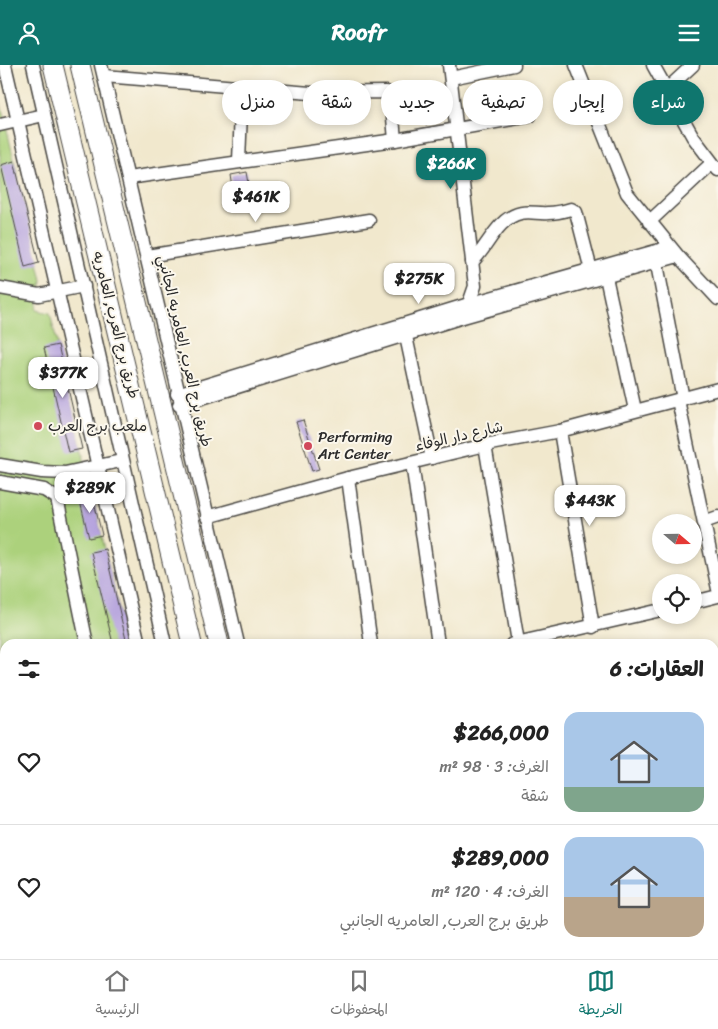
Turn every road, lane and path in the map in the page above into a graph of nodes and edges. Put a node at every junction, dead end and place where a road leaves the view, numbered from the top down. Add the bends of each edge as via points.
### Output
1 (5, 65) edge
2 (32, 65) edge
3 (53, 65) edge
4 (80, 65) edge
5 (514, 65) edge
6 (576, 65) edge
7 (653, 65) edge
8 (693, 65) edge
9 (103, 71) edge
10 (450, 71) edge
11 (662, 80) edge
12 (677, 80) edge
13 (222, 85) edge
14 (293, 92) edge
15 (44, 115) junction
16 (18, 121) junction
17 (0, 125) edge
18 (240, 125) edge
19 (484, 125) edge
20 (686, 125) edge
21 (458, 130) junction
22 (395, 140) junction
23 (238, 161) junction
24 (715, 167) edge
25 (128, 177) junction
26 (369, 220) dead end
27 (649, 221) junction
28 (674, 252) junction
29 (147, 256) junction
30 (656, 257) junction
31 (472, 262) junction
32 (592, 270) junction
33 (606, 277) junction
34 (84, 286) junction
35 (0, 288) edge
36 (58, 292) junction
37 (718, 299) edge
38 (469, 304) junction
39 (463, 317) junction
40 (404, 329) junction
41 (718, 389) edge
42 (178, 399) junction
43 (681, 400) junction
44 (635, 410) junction
45 (560, 431) junction
46 (485, 445) junction
47 (432, 458) junction
48 (122, 461) junction
49 (412, 463) junction
50 (0, 465) edge
51 (98, 467) junction
52 (348, 478) junction
53 (0, 482) edge
54 (207, 517) junction
55 (718, 517) edge
56 (704, 522) junction
57 (718, 589) edge
58 (718, 596) edge
59 (702, 600) edge
60 (184, 605) junction
61 (652, 612) edge
62 (593, 627) junction
63 (86, 639) edge
64 (138, 639) edge
65 (164, 639) edge
66 (183, 639) edge
67 (191, 639) edge
68 (218, 639) edge
69 (237, 639) edge
70 (370, 639) edge
71 (437, 639) edge
72 (514, 639) edge
73 (534, 639) edge

1 - 16 street
2 - 15 street
3 - 60 highway, طريق برج العرب, العامريه
4 - 68 highway, طريق برج العرب, العامريه
5 - 10 street
6 - 27 street via 624,187
7 - 11 street
8 - 12 street
9 - 13 street
9 - 25 street, طريق برج العرب, العامريه الجانبي
10 - 21 street
14 - 22 street via 390,93
15 - 16 street
15 - 34 street
16 - 17 street
16 - 36 street
18 - 23 street
19 - 21 street
20 - 24 street
21 - 22 street
21 - 31 street
22 - 23 street
23 - 25 street
24 - 27 street
25 - 29 street, طريق برج العرب, العامريه الجانبي
26 - 29 street
27 - 28 street
28 - 30 street
28 - 37 street
29 - 42 street, طريق برج العرب, العامريه الجانبي
30 - 32 street
30 - 33 street
30 - 43 street
31 - 32 street via 496,230 513,216 571,209 576,212
31 - 38 street via 475,286
32 - 38 street
33 - 39 street
33 - 44 street
34 - 36 street
34 - 48 street
35 - 36 street via 39,295
36 - 51 street
38 - 39 street
38 - 40 street
39 - 40 street
40 - 42 street
40 - 47 street
41 - 43 street, شارع دار الوفاء
42 - 54 street, طريق برج العرب, العامريه الجانبي
43 - 44 street, شارع دار الوفاء
43 - 56 street
44 - 45 street, شارع دار الوفاء
45 - 46 street, شارع دار الوفاء
45 - 62 street
46 - 47 street, شارع دار الوفاء
46 - 72 street
47 - 49 street, شارع دار الوفاء
48 - 51 street
48 - 65 street
49 - 52 street, شارع دار الوفاء
49 - 71 street
50 - 51 street via 57,474
51 - 64 street
52 - 54 street, شارع دار الوفاء
52 - 70 street
53 - 63 street via 48,491 57,498
54 - 69 street, طريق برج العرب, العامريه الجانبي
55 - 56 street
56 - 57 street
58 - 59 street
60 - 66 highway
60 - 67 highway, طريق برج العرب, العامريه
61 - 62 street
62 - 73 street

